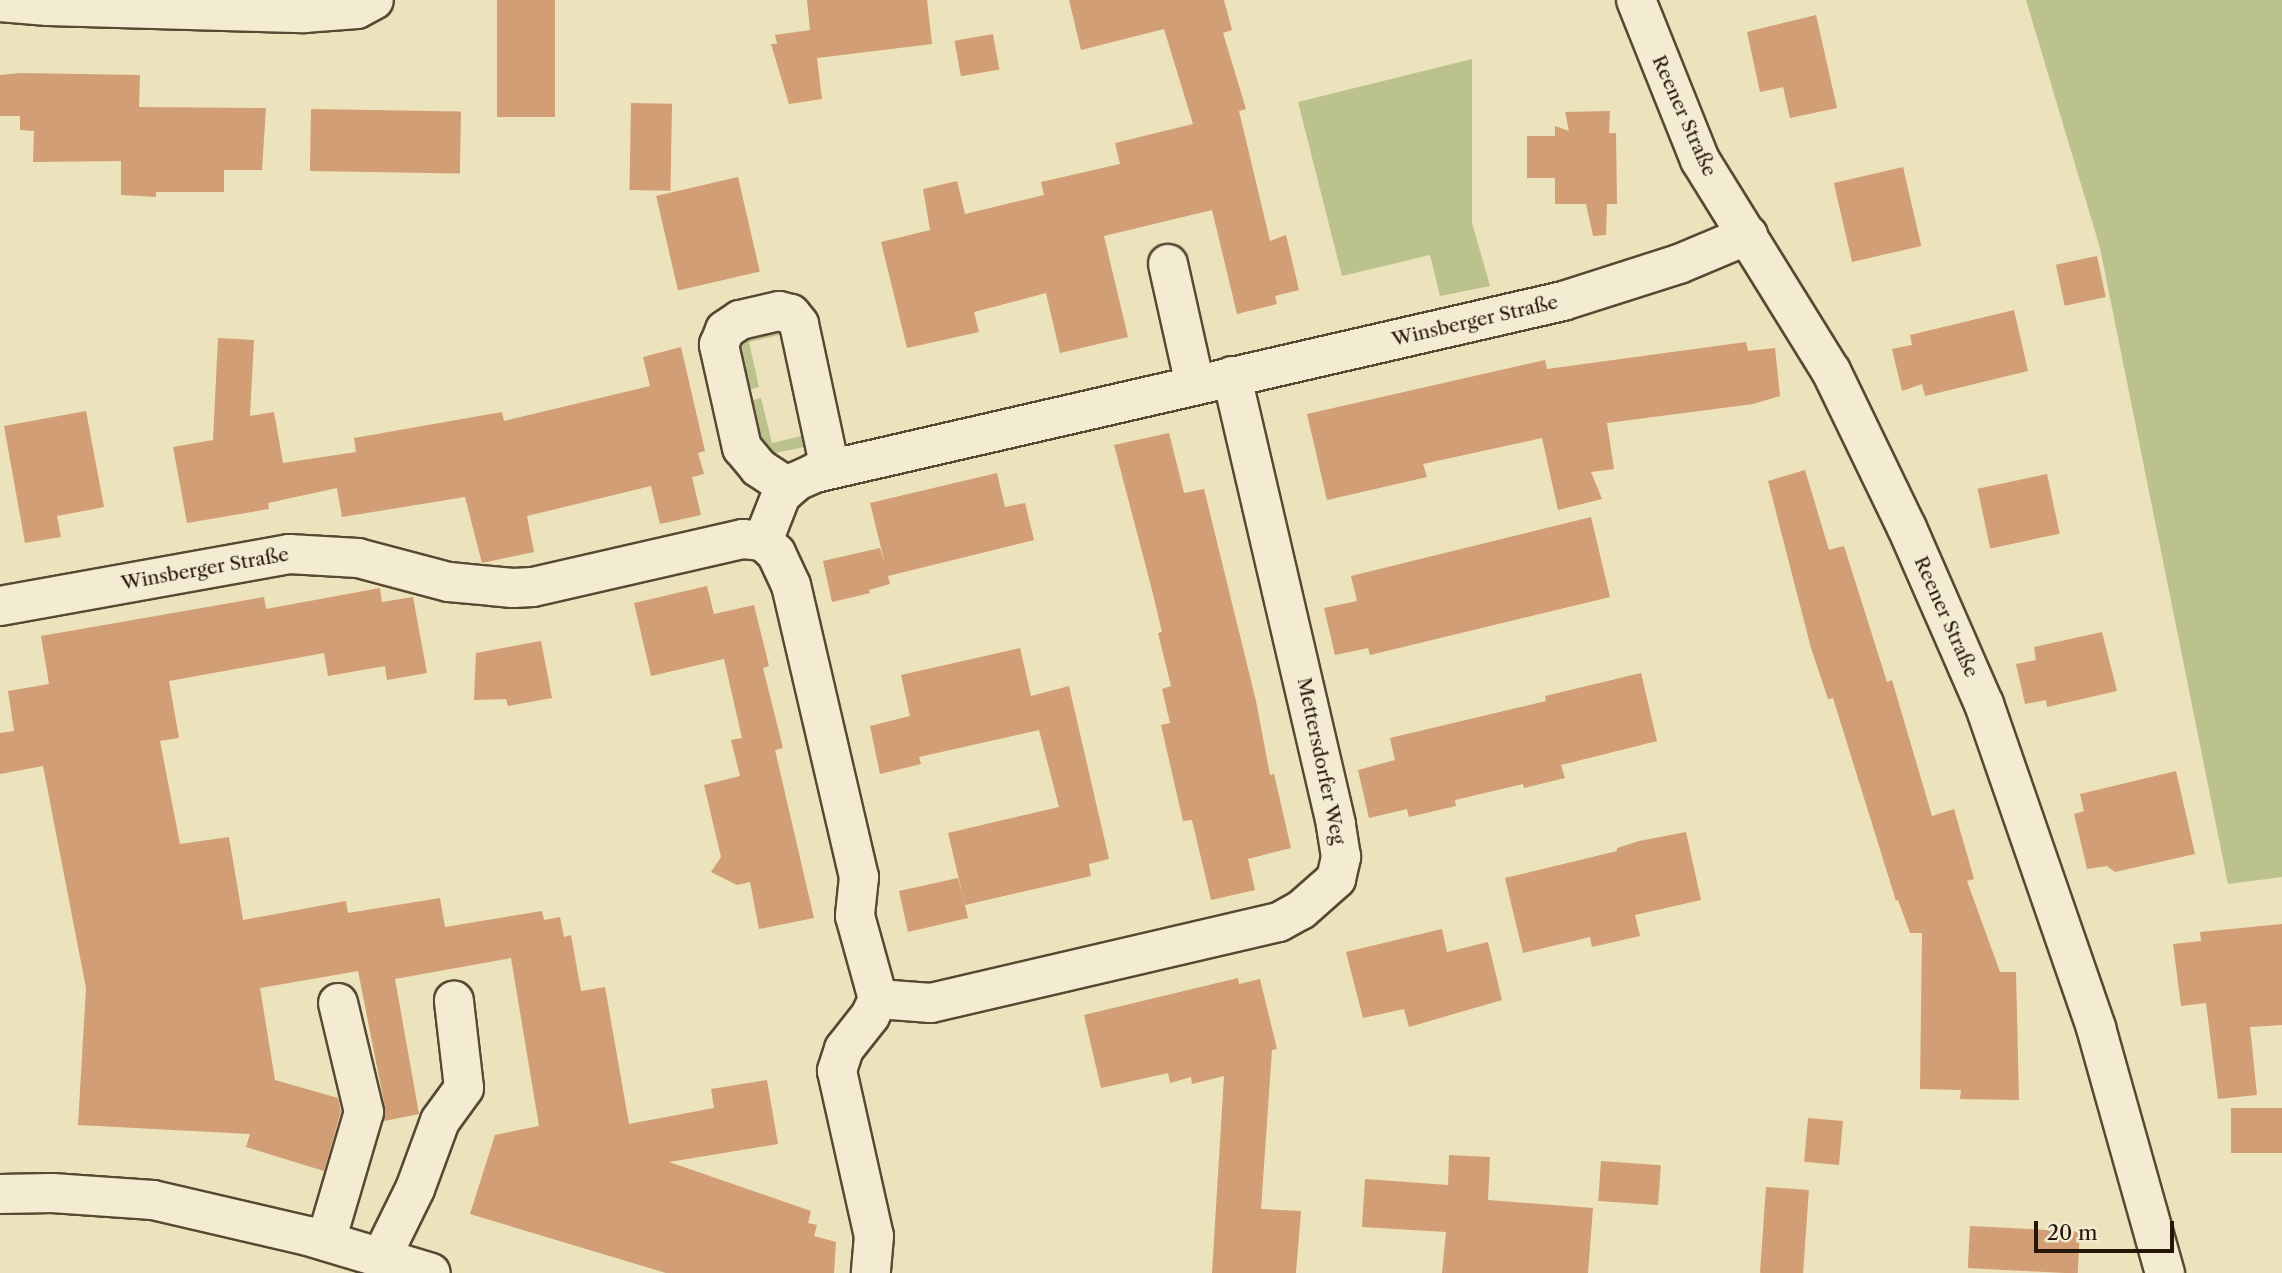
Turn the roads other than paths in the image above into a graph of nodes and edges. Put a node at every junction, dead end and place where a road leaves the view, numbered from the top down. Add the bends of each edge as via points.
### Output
1 (374, 0) edge
2 (1636, 0) edge
3 (0, 2) edge
4 (1748, 234) junction
5 (1168, 264) dead end
6 (1232, 376) junction
7 (1195, 385) junction
8 (830, 469) junction
9 (788, 487) junction
10 (763, 541) junction
11 (0, 606) edge
12 (878, 999) junction
13 (454, 1001) dead end
14 (338, 1003) dead end
15 (0, 1194) edge
16 (326, 1241) junction
17 (380, 1258) junction
18 (431, 1273) edge
19 (871, 1273) edge
20 (2165, 1273) edge

1 - 3 street via 357,9 304,13
2 - 4 street, Reener Straße via 1700,160
4 - 6 street, Winsberger Straße via 1679,264 1563,301
4 - 20 street, Reener Straße via 1830,371 1908,528 1984,704 2096,1028
5 - 7 street
6 - 7 street, Winsberger Straße
6 - 12 street, Mettersdorfer Weg via 1333,812 1341,857 1336,879 1301,911 1279,922 931,1003
7 - 8 street, Winsberger Straße
8 - 9 street, Winsberger Straße
8 - 9 street via 799,324 791,314 779,312 740,320 725,330 719,345 742,448 759,468
9 - 10 street
10 - 11 street, Winsberger Straße via 743,539 513,588 449,582 358,558 289,554
10 - 12 street via 776,553 790,585 859,877 855,916
12 - 19 street via 844,1049 837,1071 874,1236
13 - 17 street via 464,1088 440,1121 415,1189
14 - 16 street via 364,1112
15 - 16 street via 153,1200
16 - 17 street
17 - 18 street

